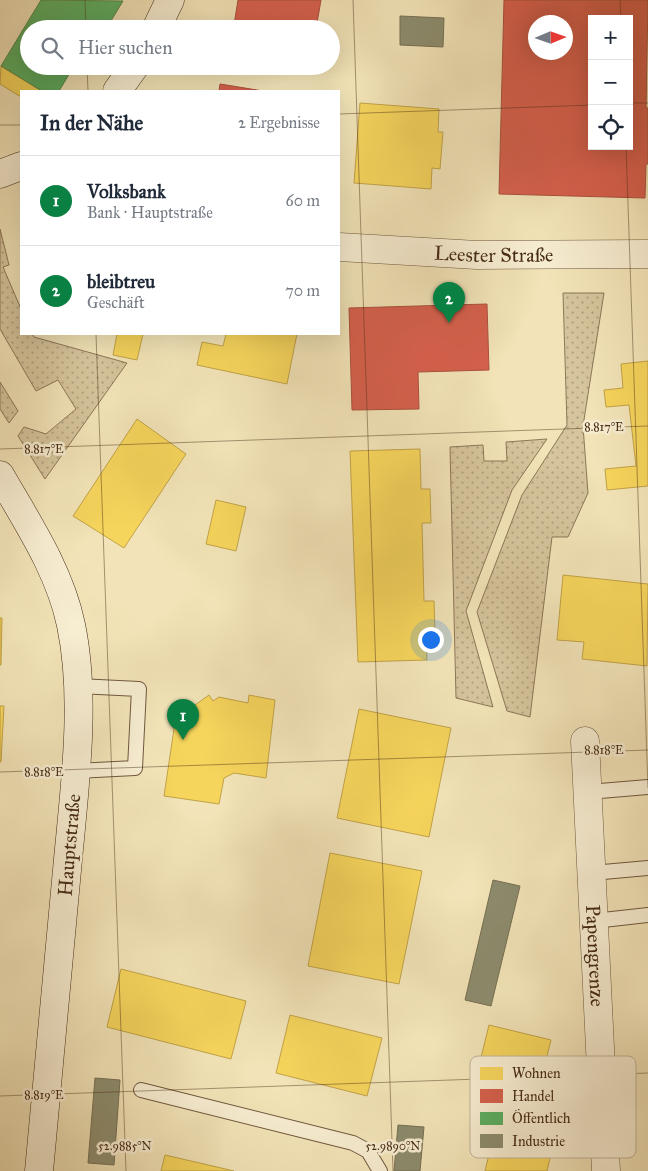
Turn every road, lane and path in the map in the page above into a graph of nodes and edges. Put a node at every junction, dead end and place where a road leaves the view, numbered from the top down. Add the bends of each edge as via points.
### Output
1 (170, 0) edge
2 (160, 20) edge
3 (129, 75) edge
4 (118, 90) edge
5 (20, 166) edge
6 (0, 174) edge
7 (340, 247) edge
8 (648, 254) edge
9 (0, 475) edge
10 (78, 686) junction
11 (585, 741) dead end
12 (76, 771) junction
13 (648, 787) edge
14 (588, 792) junction
15 (648, 868) edge
16 (592, 873) junction
17 (648, 915) edge
18 (594, 922) junction
19 (600, 1056) edge
20 (142, 1090) dead end
21 (605, 1158) edge
22 (39, 1171) edge
23 (380, 1171) edge
24 (606, 1171) edge

1 - 2 main road
3 - 4 main road
5 - 6 main road
7 - 8 main road, Leester Straße via 477,255
9 - 10 main road, Hauptstraße via 58,581 71,624
10 - 12 main road, Hauptstraße
10 - 12 lane via 139,689 135,768
11 - 14 main road, Papengrenze
12 - 22 main road, Hauptstraße
13 - 14 lane
14 - 16 main road, Papengrenze
15 - 16 lane
16 - 18 main road, Papengrenze
17 - 18 lane
18 - 19 main road, Papengrenze
20 - 23 lane via 353,1143 368,1151
21 - 24 main road, Papengrenze

